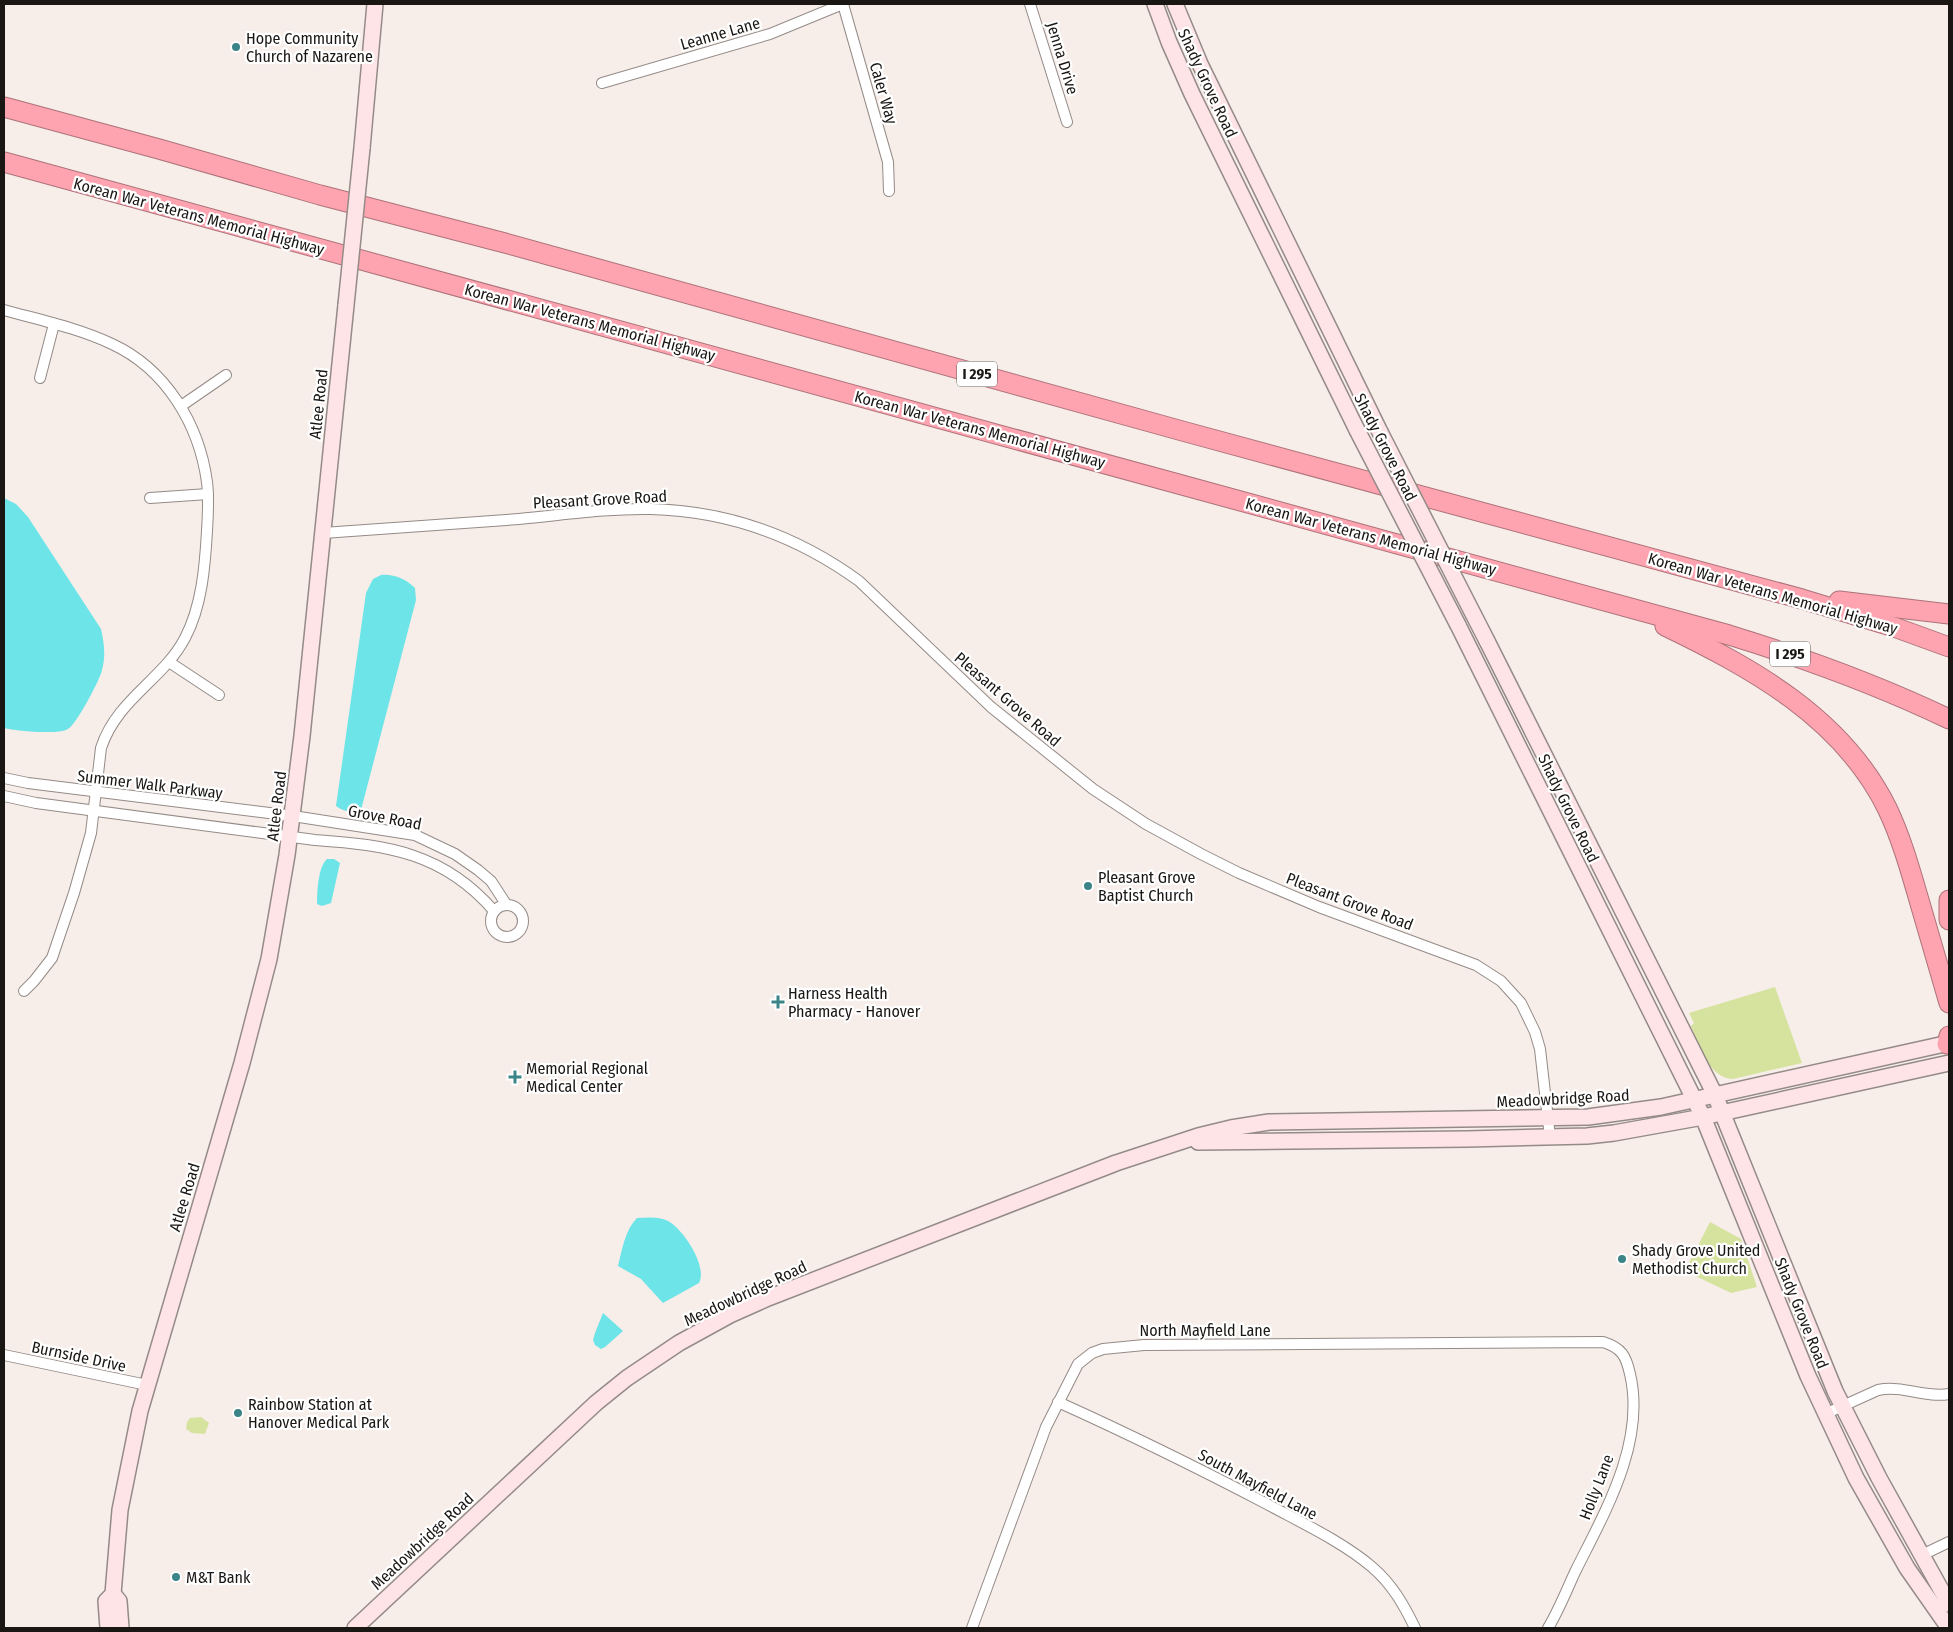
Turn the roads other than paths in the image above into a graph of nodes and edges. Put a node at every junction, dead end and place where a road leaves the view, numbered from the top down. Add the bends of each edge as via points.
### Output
1 (375, 4) edge
2 (843, 4) edge
3 (1030, 4) edge
4 (1155, 4) edge
5 (1176, 4) edge
6 (602, 83) dead end
7 (4, 107) edge
8 (1067, 122) dead end
9 (4, 162) edge
10 (889, 190) dead end
11 (1295, 256) junction
12 (1277, 264) junction
13 (4, 310) edge
14 (54, 324) junction
15 (226, 375) dead end
16 (40, 378) dead end
17 (181, 406) junction
18 (208, 494) junction
19 (150, 498) dead end
20 (323, 533) junction
21 (1788, 595) junction
22 (1626, 606) junction
23 (1949, 614) edge
24 (1949, 647) edge
25 (169, 662) junction
26 (219, 694) dead end
27 (1949, 719) edge
28 (4, 778) edge
29 (96, 792) junction
30 (4, 796) edge
31 (93, 810) junction
32 (293, 816) junction
33 (290, 836) junction
34 (1949, 900) edge
35 (506, 904) junction
36 (494, 912) junction
37 (1949, 920) edge
38 (24, 991) dead end
39 (1949, 1002) edge
40 (1948, 1041) edge
41 (1949, 1063) edge
42 (1715, 1096) junction
43 (1695, 1100) junction
44 (1723, 1113) junction
45 (1703, 1117) junction
46 (1549, 1119) junction
47 (1550, 1137) junction
48 (1174, 1143) junction
49 (1620, 1350) joint
50 (4, 1355) edge
51 (147, 1385) junction
52 (1949, 1394) edge
53 (1058, 1402) junction
54 (1842, 1406) junction
55 (1825, 1414) junction
56 (1949, 1542) edge
57 (1922, 1555) junction
58 (113, 1594) junction
59 (1949, 1604) edge
60 (108, 1628) edge
61 (121, 1628) edge
62 (355, 1628) edge
63 (972, 1628) edge
64 (1415, 1628) edge
65 (1548, 1628) edge
66 (1949, 1628) edge

1 - 20 main road, Atlee Road, bridge
2 - 6 street, Leanne Lane via 770,34
2 - 10 street, Caler Way via 888,162
3 - 8 street, Jenna Drive
4 - 12 main road, Shady Grove Road via 1185,77
5 - 11 main road, Shady Grove Road via 1200,64
7 - 21 highway, Korean War Veterans Memorial Highway / I 295
9 - 22 highway, Korean War Veterans Memorial Highway / I 295
11 - 12 main road
11 - 42 main road, Shady Grove Road, bridge via 1380,432
12 - 43 main road, Shady Grove Road, bridge via 1357,430
13 - 14 street
14 - 16 street
14 - 17 street via 96,337 131,355 161,380
15 - 17 street
17 - 18 street via 196,438
18 - 19 street
18 - 25 street via 205,557 198,604 185,639
20 - 32 main road, Atlee Road
20 - 46 street, Pleasant Grove Road via 651,509 718,516 789,540 859,581 991,707 1087,784 1146,824 1239,873 1319,907 1476,965 1501,981 1521,1003 1535,1032
21 - 23 highway
21 - 24 highway, Korean War Veterans Memorial Highway / I 295
22 - 27 highway, Korean War Veterans Memorial Highway / I 295 via 1768,647 1864,682
22 - 39 highway via 1762,677 1814,717 1854,756 1896,828
25 - 26 street
25 - 29 street via 112,723 101,748
28 - 29 street, Summer Walk Parkway
29 - 31 street
29 - 32 street, Summer Walk Parkway
30 - 31 street, Summer Walk Parkway
31 - 33 street, Summer Walk Parkway
31 - 38 street via 84,861 57,946 46,968
32 - 33 main road, Atlee Road
32 - 35 street, Grove Road via 394,831 436,844 492,881
33 - 36 street, Grove Road via 375,846 421,859 465,882
33 - 51 main road, Atlee Road via 270,959
34 - 37 highway
35 - 36 street
35 - 36 street, Grove Road via 516,907 523,916 522,926 515,935 495,932 491,922
40 - 42 main road, Meadowbridge Road
41 - 44 main road, Meadowbridge Road
42 - 43 main road, Meadowbridge Road
42 - 44 main road, Shady Grove Road
43 - 45 main road, Shady Grove Road
43 - 46 main road, Meadowbridge Road via 1629,1112
44 - 45 main road, Meadowbridge Road
44 - 54 main road, Shady Grove Road
45 - 47 main road, Meadowbridge Road via 1614,1133
45 - 55 main road, Shady Grove Road
46 - 47 street, Pleasant Grove Road
46 - 48 main road, Meadowbridge Road via 1269,1122
47 - 48 main road, Meadowbridge Road
48 - 62 main road, Meadowbridge Road via 768,1298 679,1343 627,1378 586,1412
49 - 53 street, North Mayfield Lane via 1603,1342 1579,1341 1108,1348 1078,1364
49 - 65 street, Holly Lane via 1627,1360 1632,1381 1632,1421 1628,1443 1606,1508
50 - 51 street, Burnside Drive
51 - 58 main road, Atlee Road via 120,1510
52 - 54 street via 1887,1388
53 - 63 street, North Mayfield Lane
53 - 64 street, South Mayfield Lane via 1194,1466 1355,1554 1386,1580
54 - 55 street
54 - 57 main road, Shady Grove Road
55 - 66 main road, Shady Grove Road via 1875,1513 1907,1568
56 - 57 street
57 - 59 main road, Shady Grove Road
58 - 60 main road, Atlee Road via 106,1601
58 - 61 main road, Atlee Road via 119,1601

